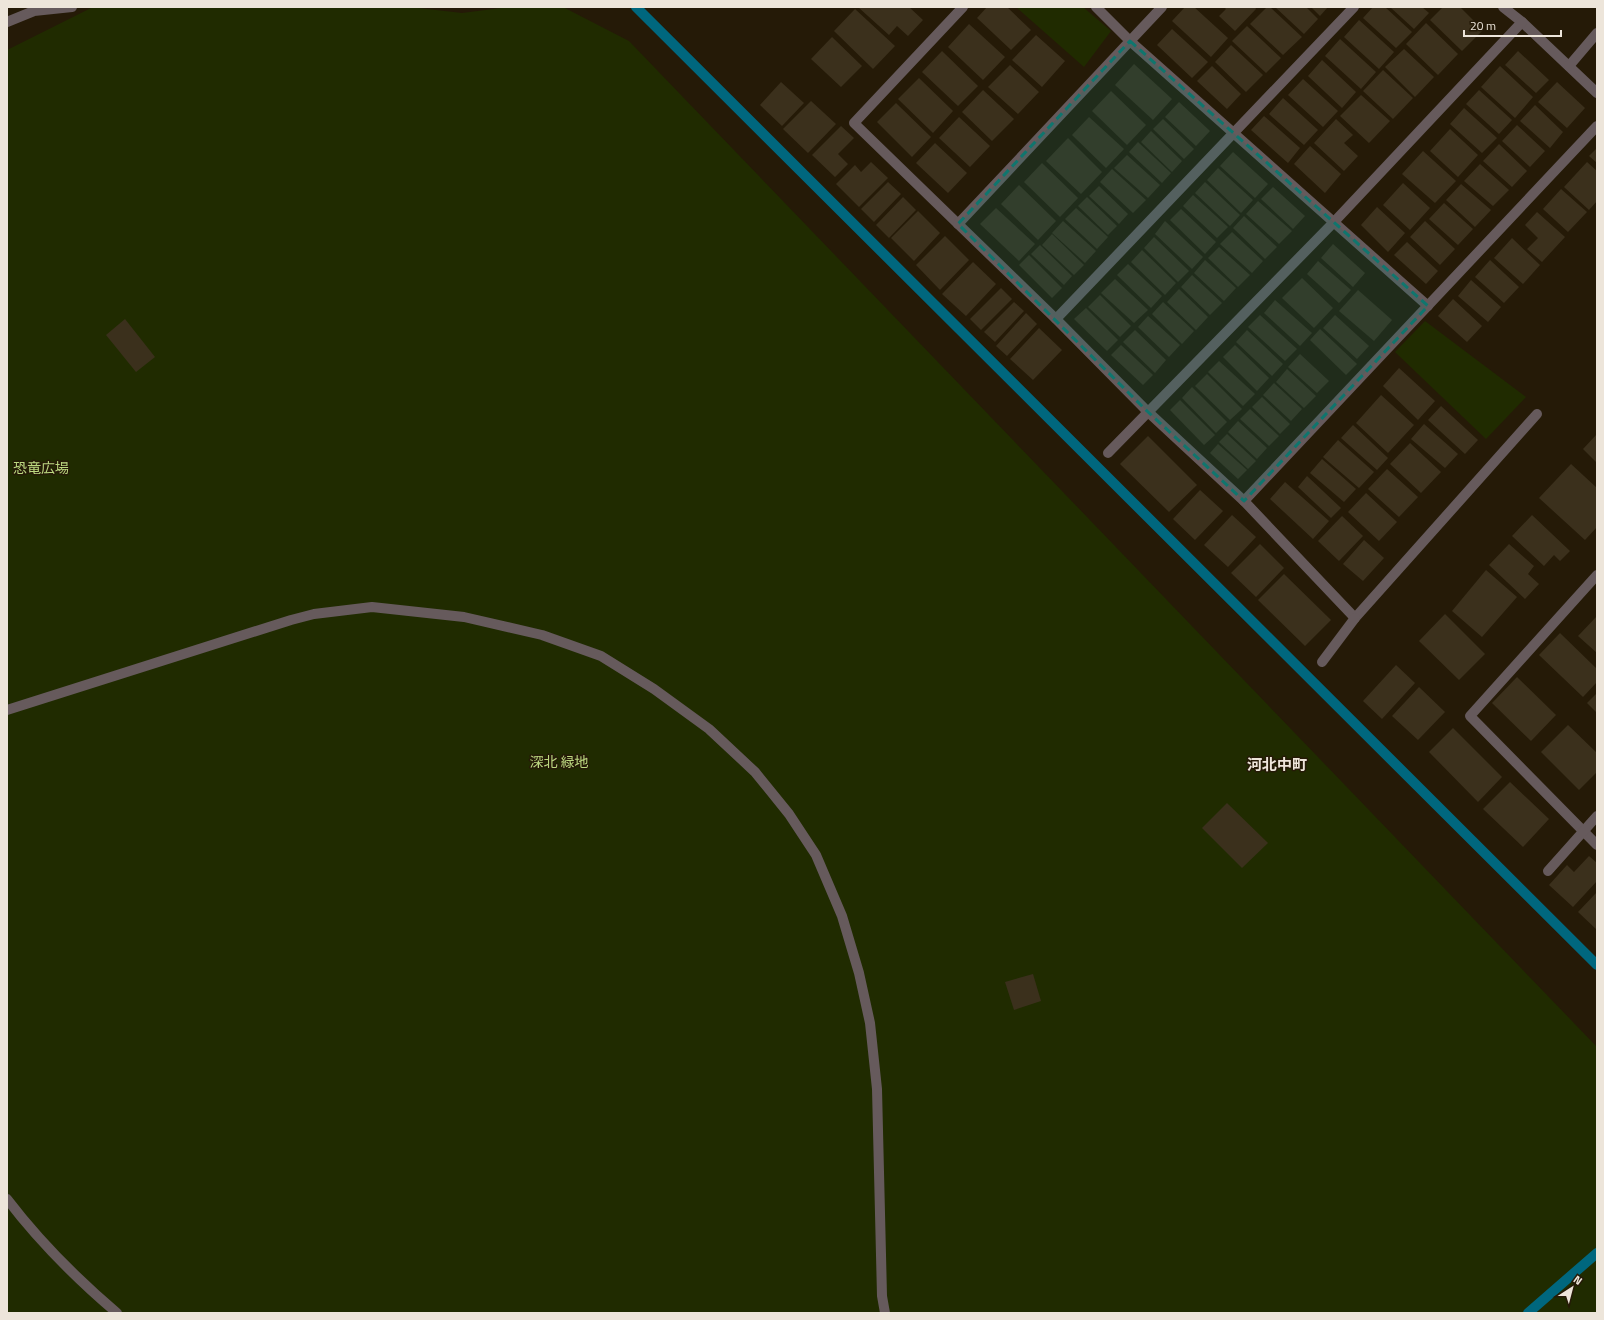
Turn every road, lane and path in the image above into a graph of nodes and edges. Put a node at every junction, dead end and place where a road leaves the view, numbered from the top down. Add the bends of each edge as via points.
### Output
1 (72, 7) edge
2 (963, 7) edge
3 (1096, 7) edge
4 (1162, 7) edge
5 (1354, 7) edge
6 (1503, 7) edge
7 (7, 22) edge
8 (1522, 22) junction
9 (1597, 33) edge
10 (1130, 41) junction
11 (1569, 66) junction
12 (1597, 93) edge
13 (1597, 126) edge
14 (1234, 134) junction
15 (1334, 222) junction
16 (958, 224) junction
17 (1428, 306) junction
18 (1056, 319) junction
19 (1147, 412) junction
20 (1537, 414) dead end
21 (1108, 454) dead end
22 (1244, 501) junction
23 (1597, 575) edge
24 (1355, 618) junction
25 (1322, 662) dead end
26 (7, 710) edge
27 (1597, 816) edge
28 (1584, 831) junction
29 (1597, 845) edge
30 (1548, 871) dead end
31 (7, 1200) edge
32 (117, 1313) edge
33 (885, 1313) edge

1 - 7 street via 34,11
2 - 16 street via 854,123
3 - 10 street
4 - 10 street
5 - 14 street
6 - 8 street
8 - 11 street
8 - 15 street
9 - 11 street
10 - 14 street
10 - 16 street
11 - 12 street
13 - 17 street
14 - 15 street
14 - 18 street
15 - 17 street
15 - 19 street
16 - 18 street
17 - 22 street
18 - 19 street
19 - 21 street
19 - 22 street
20 - 24 street
22 - 24 street
23 - 28 street via 1470,716
24 - 25 street
26 - 33 street via 291,620 314,614 372,607 464,618 542,635 601,656 654,689 709,729 755,772 789,814 816,855 842,916 870,1022 877,1089 882,1296
27 - 28 street
28 - 29 street
28 - 30 street
31 - 32 street via 81,1282

